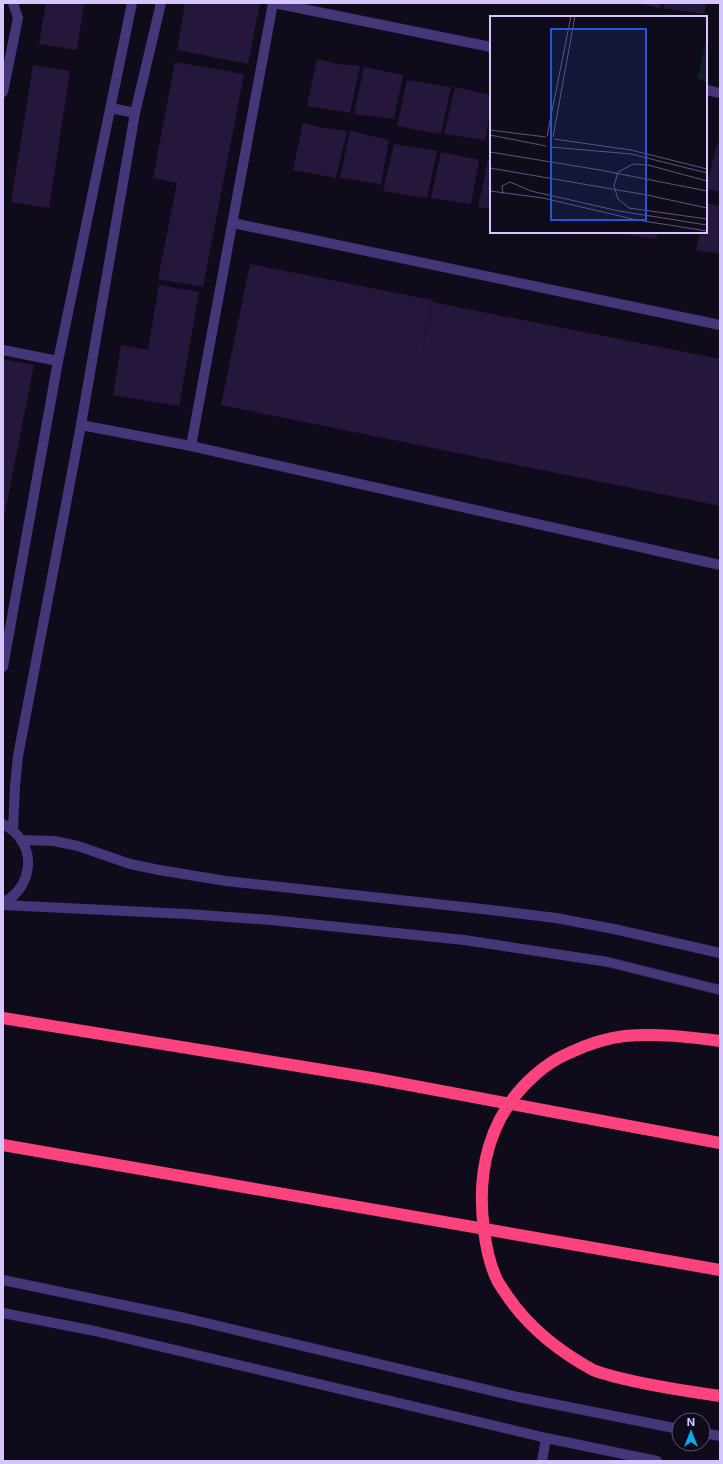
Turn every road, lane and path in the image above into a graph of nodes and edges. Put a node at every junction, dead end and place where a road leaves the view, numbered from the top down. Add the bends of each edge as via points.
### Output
1 (14, 3) edge
2 (132, 3) edge
3 (160, 3) edge
4 (274, 3) edge
5 (490, 47) edge
6 (707, 90) edge
7 (3, 92) edge
8 (720, 93) edge
9 (111, 108) junction
10 (135, 113) junction
11 (233, 223) junction
12 (720, 325) edge
13 (3, 350) edge
14 (58, 361) junction
15 (81, 425) junction
16 (191, 446) junction
17 (720, 566) edge
18 (3, 667) edge
19 (3, 824) edge
20 (13, 830) junction
21 (21, 840) junction
22 (3, 904) edge
23 (720, 953) edge
24 (720, 990) edge
25 (3, 1018) edge
26 (720, 1041) edge
27 (720, 1143) edge
28 (3, 1145) edge
29 (720, 1270) edge
30 (3, 1280) edge
31 (3, 1313) edge
32 (720, 1396) edge
33 (671, 1427) edge
34 (546, 1438) junction
35 (542, 1461) edge
36 (657, 1461) edge

1 - 7 street via 18,18
2 - 9 street
3 - 10 street
4 - 5 street
4 - 11 street
6 - 8 street
9 - 10 street
9 - 14 street
10 - 15 street
11 - 12 street
11 - 16 street
13 - 14 street
14 - 18 street
15 - 16 street
15 - 20 street via 18,756
16 - 17 street
19 - 20 street
20 - 21 street
21 - 22 street via 27,852 26,878 19,890
21 - 23 street via 54,841 78,846 130,864 226,881 556,918
22 - 24 street via 271,920 464,940 608,962
25 - 27 highway via 372,1078
26 - 32 highway, bridge via 651,1035 623,1036 568,1053 545,1066 512,1098 499,1121 486,1159 482,1206 485,1240 498,1281 535,1330 560,1350 595,1371 634,1382
28 - 29 highway
30 - 33 street via 185,1318 518,1397
31 - 34 street via 95,1330
34 - 35 street
34 - 36 street

